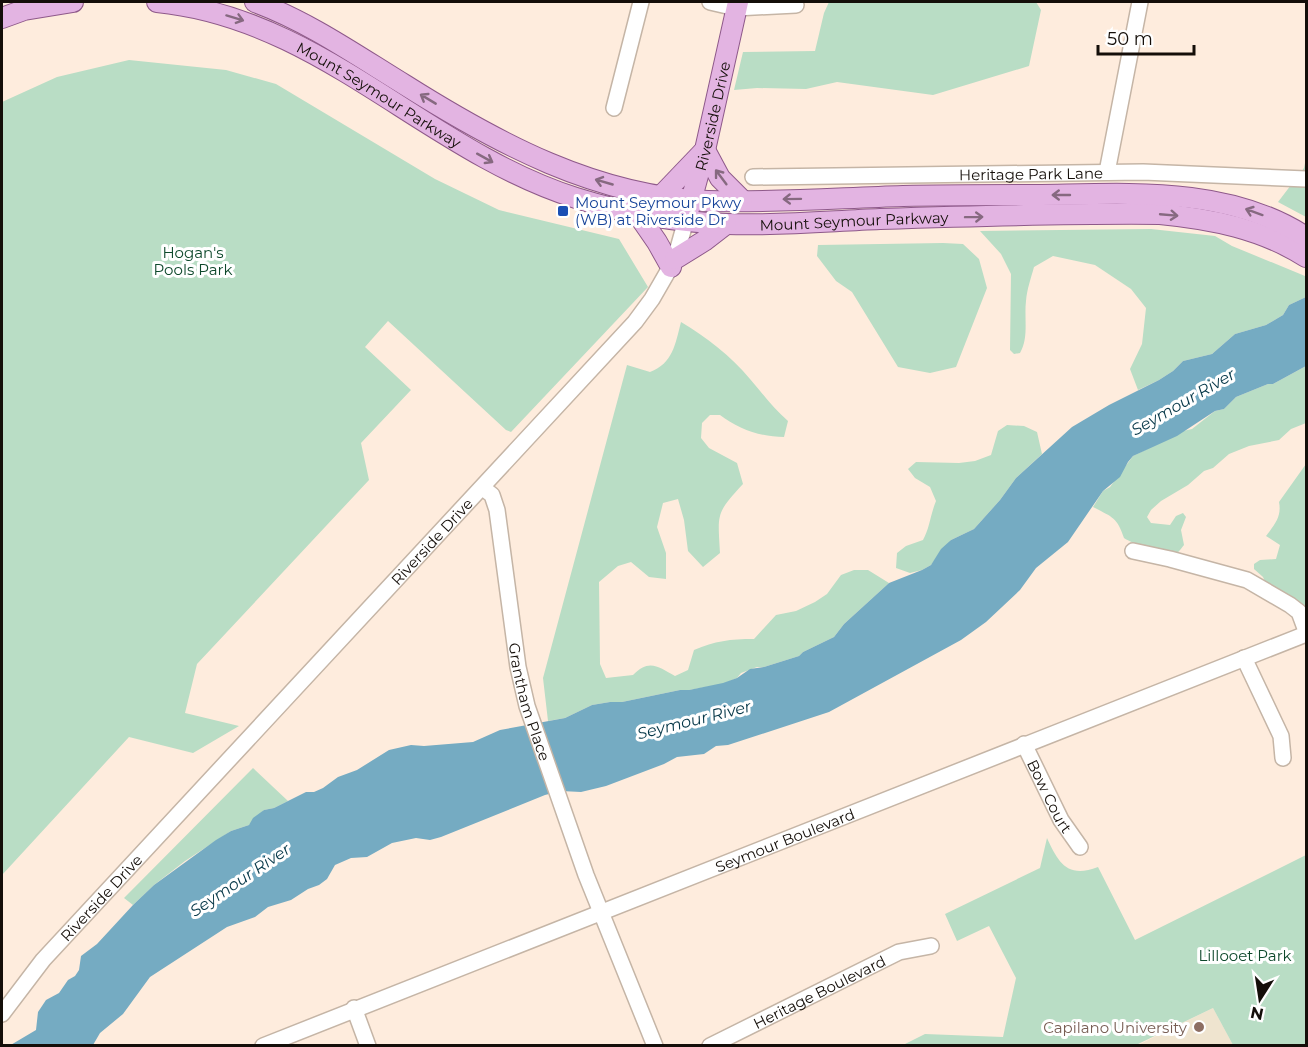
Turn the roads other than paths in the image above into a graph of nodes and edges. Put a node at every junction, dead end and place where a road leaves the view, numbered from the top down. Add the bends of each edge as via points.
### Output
1 (73, 2) edge
2 (157, 2) edge
3 (255, 2) edge
4 (641, 2) edge
5 (710, 2) edge
6 (1140, 2) edge
7 (796, 4) dead end
8 (737, 5) edge
9 (2, 18) edge
10 (614, 108) dead end
11 (705, 150) junction
12 (1107, 172) junction
13 (753, 177) dead end
14 (1306, 179) edge
15 (661, 196) junction
16 (691, 199) junction
17 (742, 200) junction
18 (637, 213) junction
19 (686, 220) junction
20 (726, 224) junction
21 (1306, 237) edge
22 (1306, 257) edge
23 (673, 263) junction
24 (483, 488) junction
25 (1133, 551) dead end
26 (1306, 633) edge
27 (1244, 658) junction
28 (1024, 744) junction
29 (1283, 758) dead end
30 (1080, 847) dead end
31 (602, 912) junction
32 (931, 946) dead end
33 (354, 1008) junction
34 (2, 1014) edge
35 (263, 1046) edge
36 (368, 1046) edge
37 (655, 1046) edge
38 (710, 1046) edge

1 - 9 main road
2 -> 18 main road, Mount Seymour Parkway via 243,20 287,39 335,64 495,164 574,197
15 -> 3 main road, Mount Seymour Parkway via 578,175 494,139 312,28
4 - 10 street
5 - 8 street
6 - 12 street
7 - 8 street
8 - 11 main road, Riverside Drive
11 - 15 main road
11 - 16 main road, Riverside Drive
17 -> 11 main road via 720,178
12 - 13 street, Heritage Park Lane
12 - 14 street, Heritage Park Lane
15 - 16 main road, Mount Seymour Parkway
16 - 17 main road, Mount Seymour Parkway
16 - 19 main road, Riverside Drive
21 -> 17 main road, Mount Seymour Parkway via 1249,210 1184,196
18 - 19 main road, Mount Seymour Parkway
18 - 23 main road
19 - 20 main road, Mount Seymour Parkway
19 - 23 street, Riverside Drive
20 -> 22 main road, Mount Seymour Parkway via 1160,214 1246,229
20 - 23 main road
23 - 24 street, Riverside Drive via 635,322
24 - 31 street, Grantham Place via 492,495 497,510 518,667 529,713
24 - 34 street, Riverside Drive via 58,944
25 - 26 street via 1247,580 1299,612
26 - 27 street, Seymour Boulevard
27 - 28 street, Seymour Boulevard
27 - 29 street via 1281,736
28 - 30 street, Bow Court via 1061,820
28 - 31 street, Seymour Boulevard
31 - 33 street, Seymour Boulevard
31 - 37 street
32 - 38 street, Heritage Boulevard via 899,952
33 - 35 street, Seymour Boulevard
33 - 36 street

